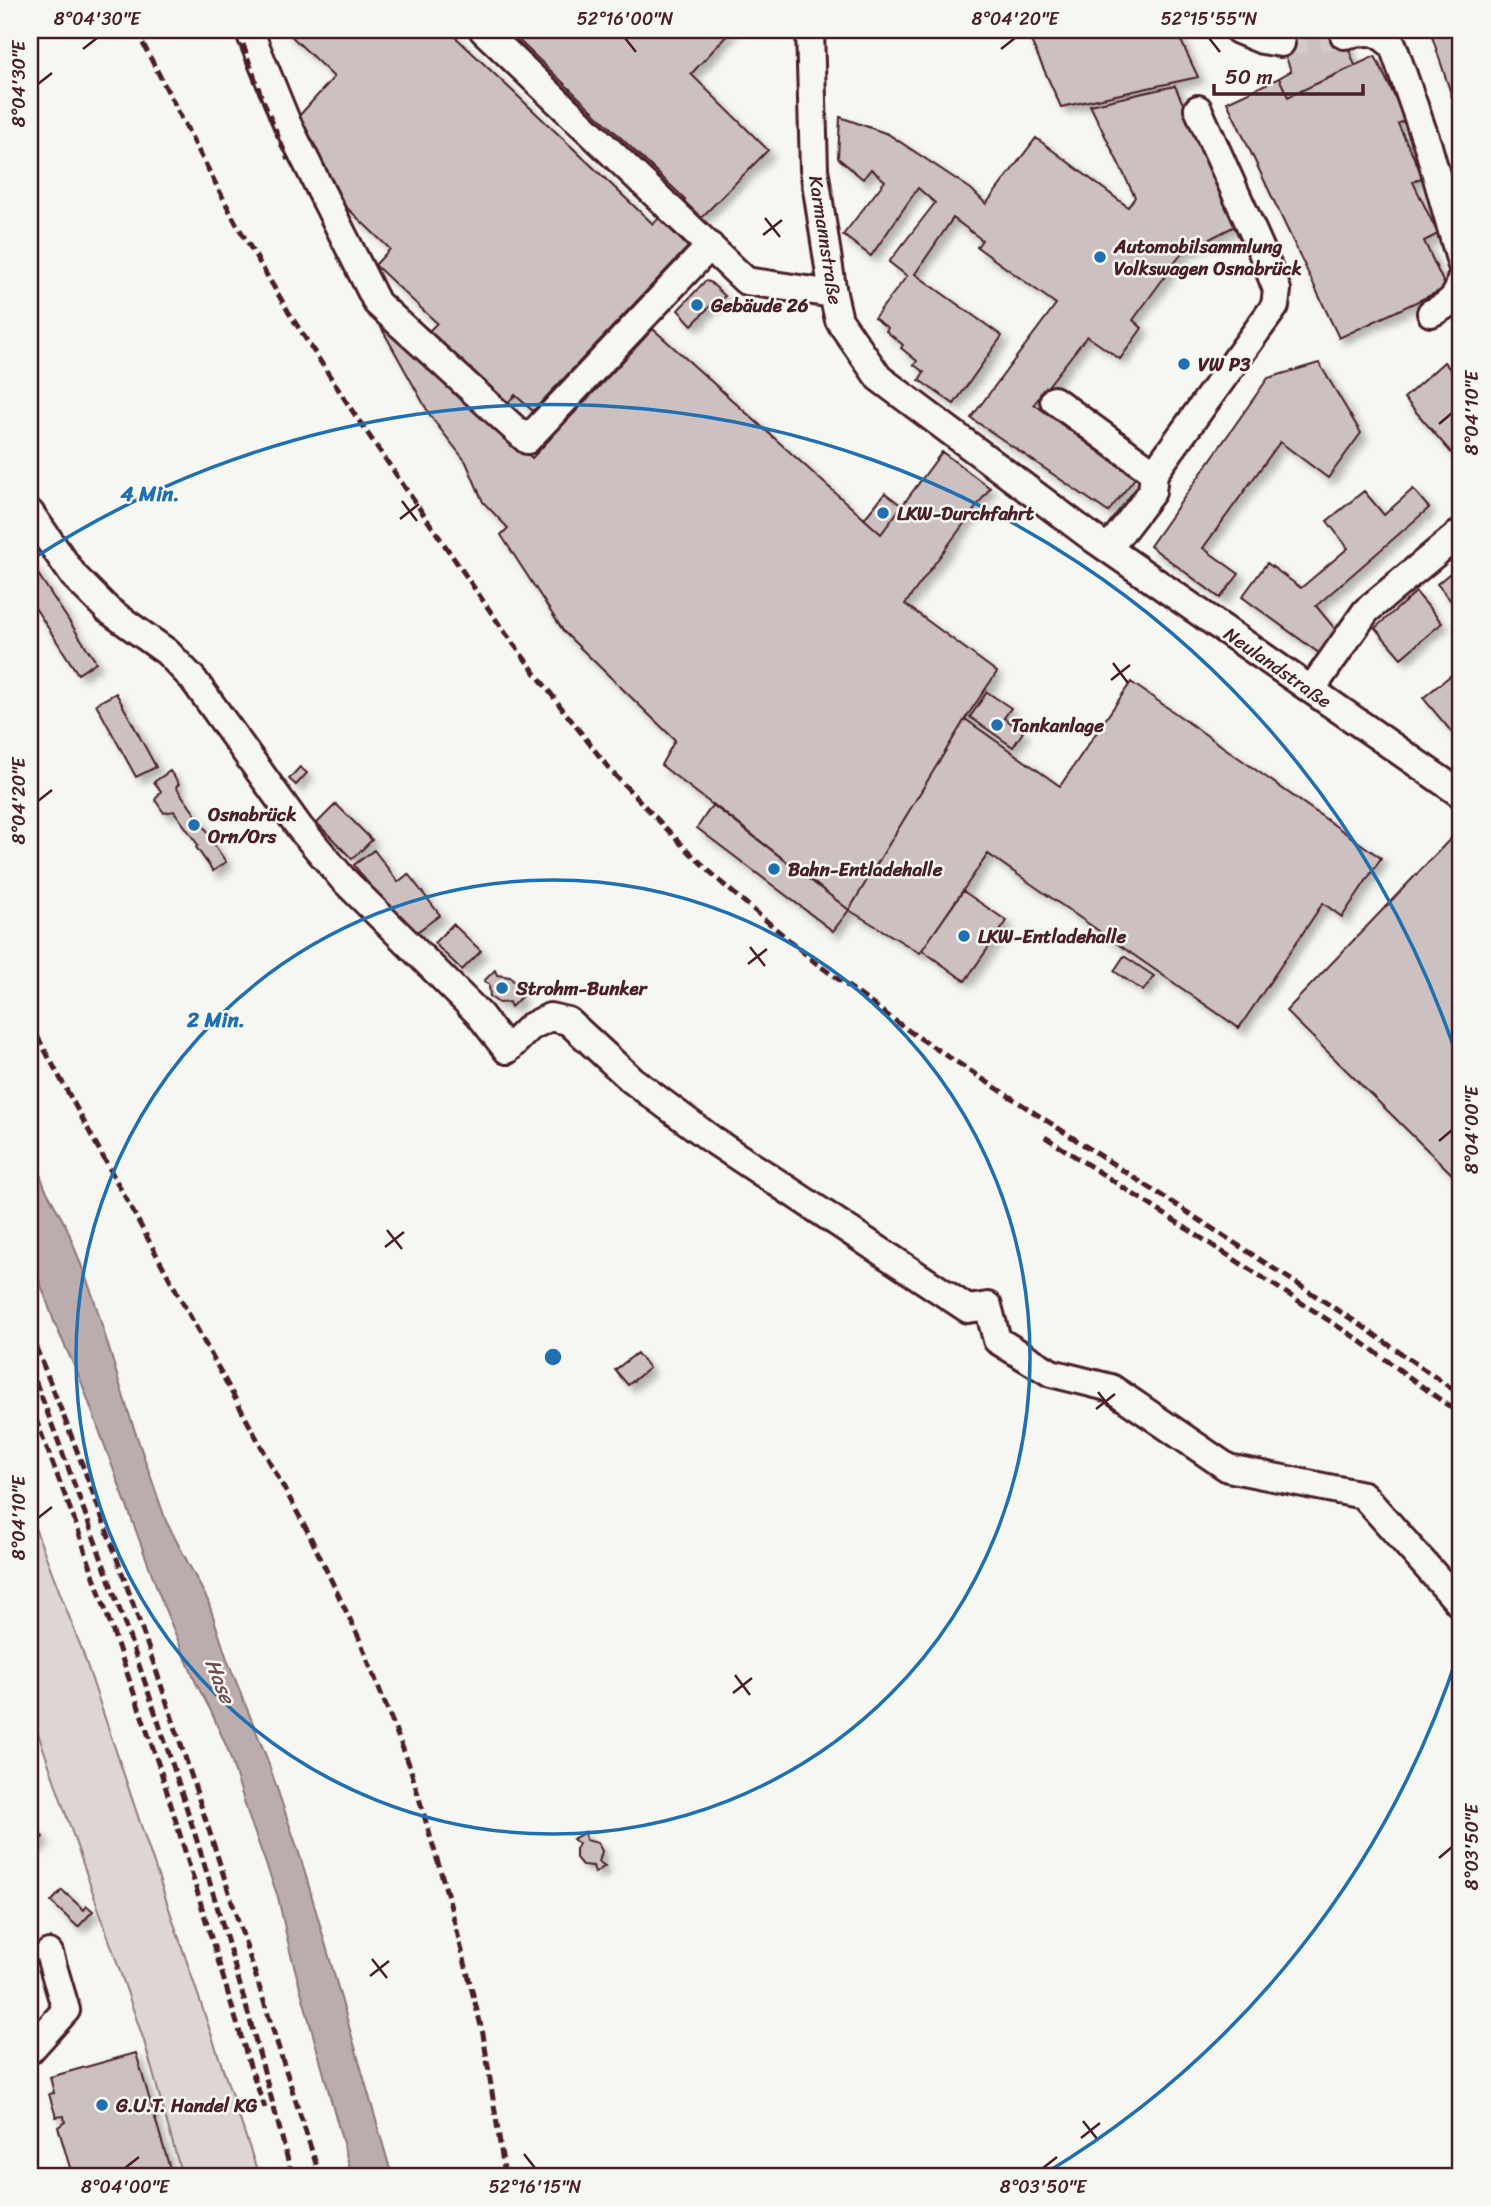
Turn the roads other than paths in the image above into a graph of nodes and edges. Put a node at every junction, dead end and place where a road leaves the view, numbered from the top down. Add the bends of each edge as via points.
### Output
1 (249, 30) edge
2 (483, 30) edge
3 (810, 30) edge
4 (1238, 30) edge
5 (1344, 34) dead end
6 (1281, 43) tunnel mouth
7 (1198, 109) dead end
8 (710, 246) junction
9 (1461, 263) edge
10 (1461, 278) edge
11 (834, 294) junction
12 (1431, 313) dead end
13 (1054, 400) dead end
14 (1154, 473) junction
15 (30, 513) edge
16 (1461, 532) edge
17 (1101, 544) junction
18 (1311, 690) junction
19 (1461, 794) edge
20 (1461, 1605) edge
21 (49, 1953) dead end
22 (30, 2050) edge

1 - 8 street via 287,123 377,303 527,440
2 - 8 street
3 - 11 street, Karmannstraße via 814,169
4 - 6 street
5 - 9 street via 1369,31 1381,34 1392,46 1428,146
7 - 14 street via 1262,252 1277,290 1276,306
8 - 11 street via 747,281
10 - 12 street via 1460,289 1451,300
11 - 17 street, Karmannstraße via 839,320 879,378
13 - 14 street
14 - 17 street via 1152,492
15 - 20 street via 74,576 108,610 167,652 193,680 300,828 343,879 479,1014 507,1050 530,1027 550,1017 568,1021 632,1080 714,1141 968,1309 988,1306 997,1340 1051,1373 1111,1388 1228,1468 1363,1494
16 - 18 street via 1366,611
17 - 18 street, Neulandstraße
18 - 19 street, Neulandstraße
21 - 22 street via 66,2010

